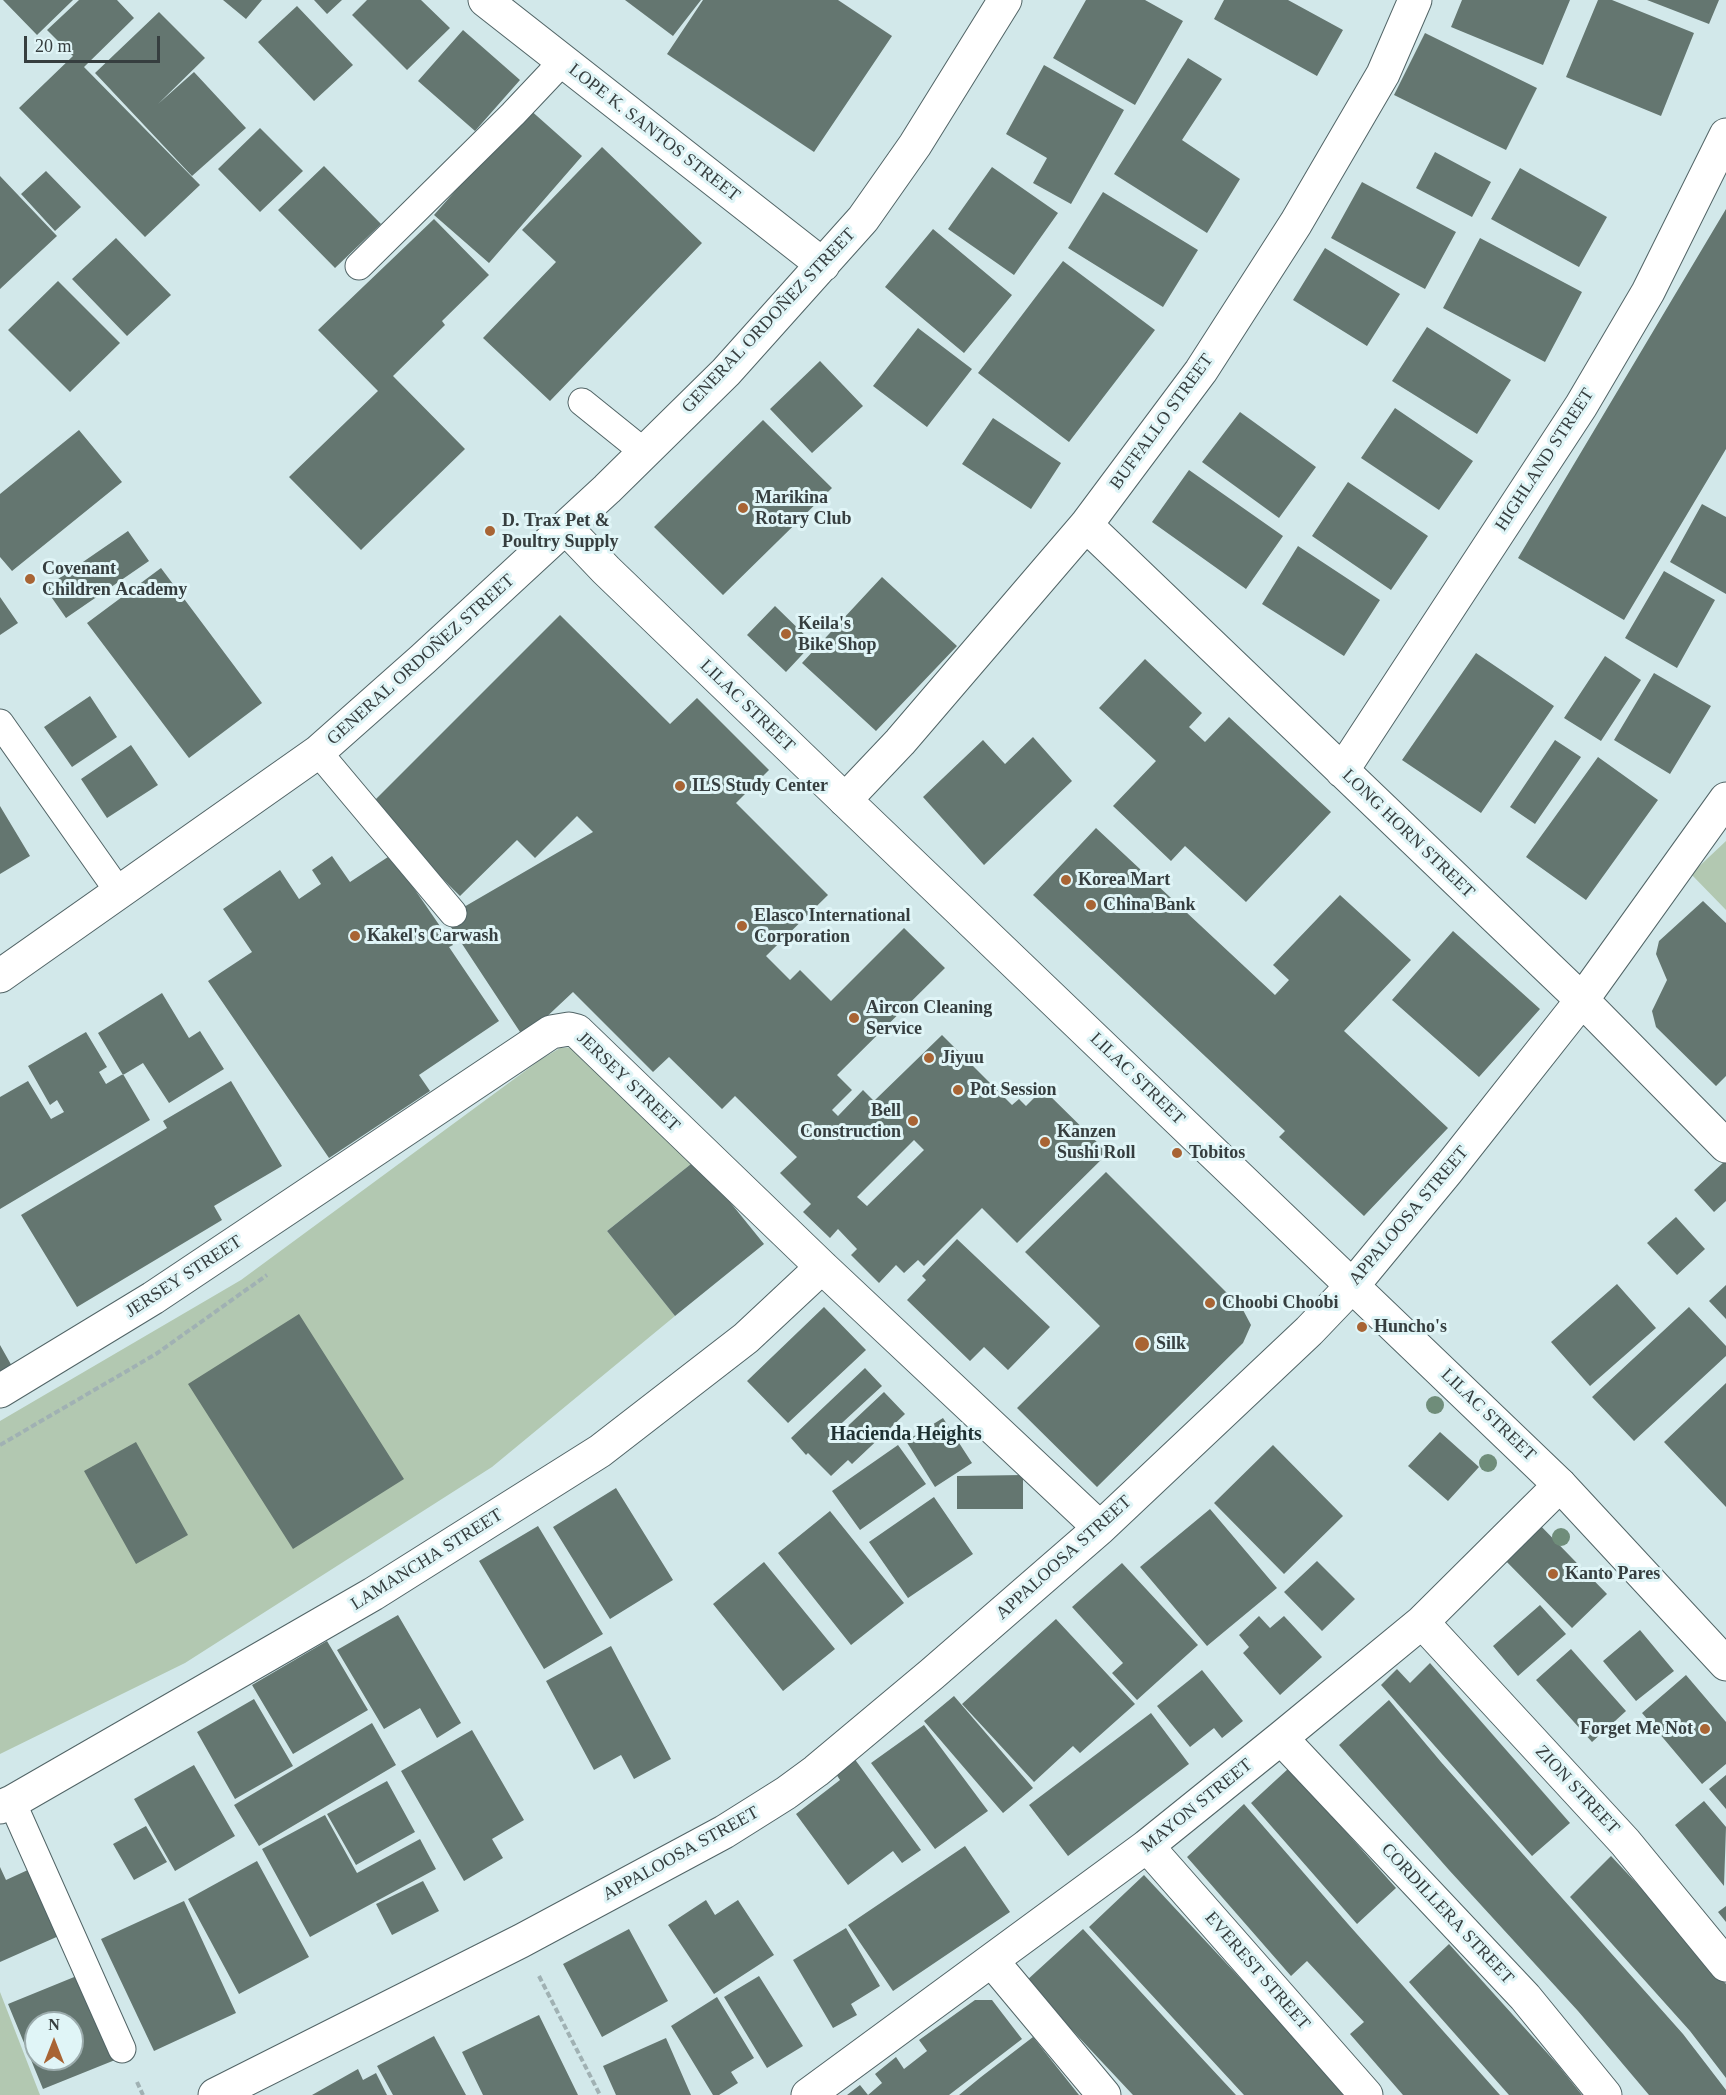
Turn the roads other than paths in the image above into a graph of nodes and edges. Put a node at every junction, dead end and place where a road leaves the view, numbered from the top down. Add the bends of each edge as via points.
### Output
1 (485, 0) edge
2 (1005, 0) edge
3 (1415, 0) edge
4 (563, 61) junction
5 (1726, 135) edge
6 (359, 266) dead end
7 (823, 266) junction
8 (582, 402) dead end
9 (644, 452) junction
10 (1086, 525) junction
11 (566, 528) junction
12 (0, 723) edge
13 (318, 752) junction
14 (1342, 771) junction
15 (1726, 798) edge
16 (845, 800) junction
17 (119, 892) junction
18 (453, 913) dead end
19 (0, 976) edge
20 (1582, 1000) junction
21 (1726, 1146) edge
22 (822, 1268) junction
23 (1353, 1285) junction
24 (0, 1391) edge
25 (1560, 1485) junction
26 (1100, 1528) junction
27 (1422, 1622) junction
28 (1726, 1664) edge
29 (1281, 1738) junction
30 (6, 1805) edge
31 (1147, 1846) junction
32 (992, 1961) junction
33 (1726, 1965) edge
34 (122, 2049) dead end
35 (215, 2095) edge
36 (808, 2095) edge
37 (1104, 2095) edge
38 (1366, 2095) edge
39 (1605, 2095) edge

1 - 4 street, LOPE K. SANTOS STREET
2 - 7 street, GENERAL ORDOÑEZ STREET via 915,145 863,219
3 - 10 street, BUFFALLO STREET via 1383,74 1296,223 1201,371
4 - 6 lane
4 - 7 street, LOPE K. SANTOS STREET
5 - 14 street, HIGHLAND STREET via 1648,292 1581,406
7 - 9 street, GENERAL ORDOÑEZ STREET via 726,372
8 - 9 lane
9 - 11 street, GENERAL ORDOÑEZ STREET
10 - 14 street, LONG HORN STREET
10 - 16 street, BUFFALLO STREET via 900,742
11 - 13 street, GENERAL ORDOÑEZ STREET
11 - 16 street, LILAC STREET
12 - 17 lane
13 - 17 street, GENERAL ORDOÑEZ STREET
13 - 18 lane
14 - 20 street, LONG HORN STREET
15 - 20 street, APPALOOSA STREET
16 - 23 street, LILAC STREET
17 - 19 street, GENERAL ORDOÑEZ STREET
20 - 21 street, LONG HORN STREET
20 - 23 street, APPALOOSA STREET
22 - 24 street, JERSEY STREET via 577,1031 547,1027 153,1298
22 - 26 street, JERSEY STREET
22 - 30 street, LAMANCHA STREET via 746,1338 600,1450 373,1594
23 - 25 street, LILAC STREET
23 - 26 street, APPALOOSA STREET
25 - 27 street, MAYON STREET
25 - 28 street, LILAC STREET
26 - 35 street, APPALOOSA STREET via 816,1771 724,1833 521,1941
27 - 29 street, MAYON STREET
27 - 33 street, ZION STREET via 1625,1842
29 - 31 street, MAYON STREET
29 - 39 street, CORDILLERA STREET via 1525,1997
30 - 34 lane
31 - 32 street, MAYON STREET
31 - 38 street, EVEREST STREET
32 - 36 street, MAYON STREET
32 - 37 street

